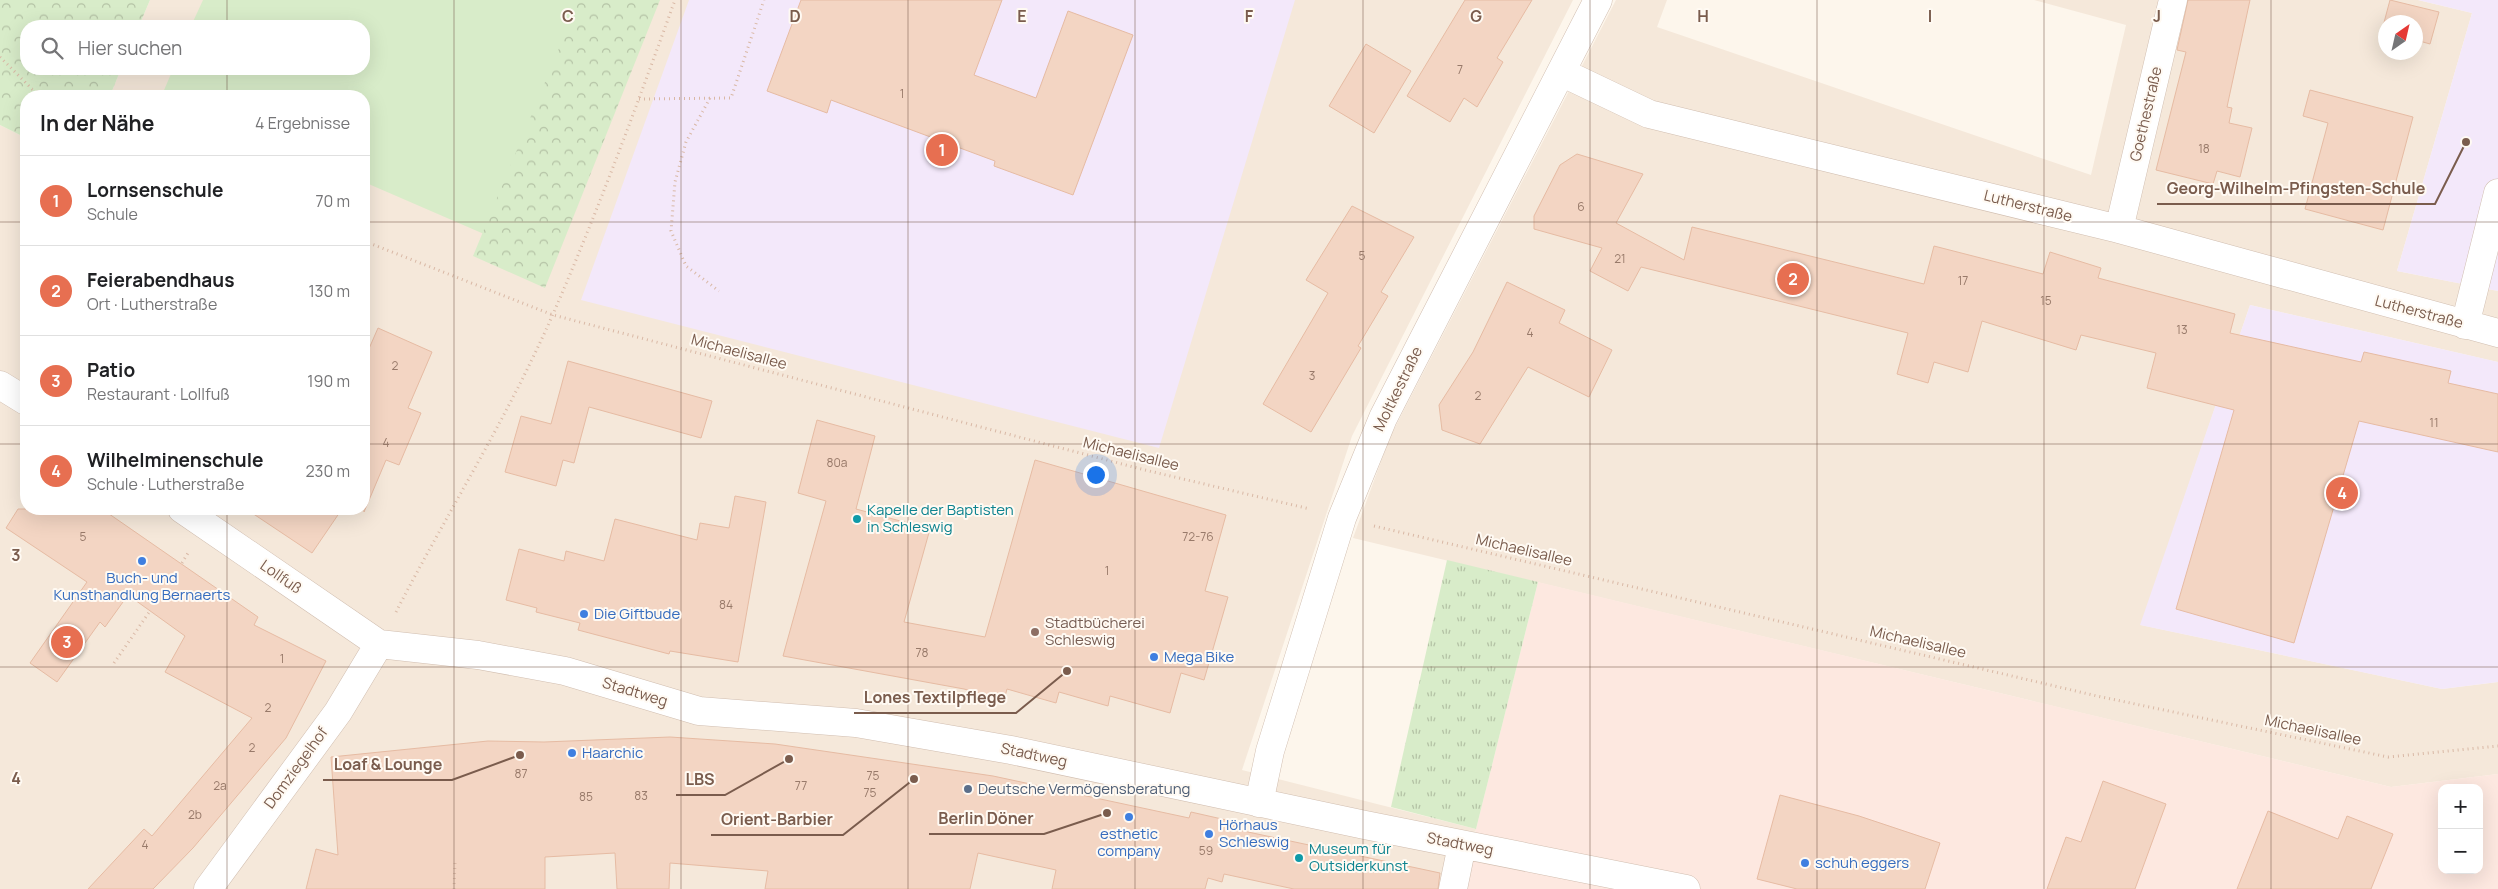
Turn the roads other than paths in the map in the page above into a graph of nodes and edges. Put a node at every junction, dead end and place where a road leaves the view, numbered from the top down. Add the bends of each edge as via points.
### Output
1 (1598, 0) edge
2 (2173, 0) edge
3 (1561, 72) junction
4 (2498, 193) edge
5 (2119, 229) junction
6 (2465, 325) junction
7 (2498, 333) edge
8 (0, 385) edge
9 (20, 397) edge
10 (191, 515) edge
11 (379, 644) junction
12 (1258, 803) junction
13 (1462, 845) junction
14 (208, 889) edge
15 (1453, 889) edge
16 (1686, 889) edge

1 - 3 street, Moltkestraße
2 - 5 street, Goethestraße
3 - 5 street, Lutherstraße via 1649,114
3 - 12 street, Moltkestraße via 1383,418 1342,518 1270,752
4 - 6 street
5 - 6 street, Lutherstraße
6 - 7 street, Lutherstraße
8 - 9 street
10 - 11 street, Lollfuß
11 - 12 street, Stadtweg via 478,655 566,671 698,711 856,723 1011,750
11 - 14 street, Domziegelhof via 338,712
12 - 13 street, Stadtweg
13 - 15 street
13 - 16 street, Stadtweg

